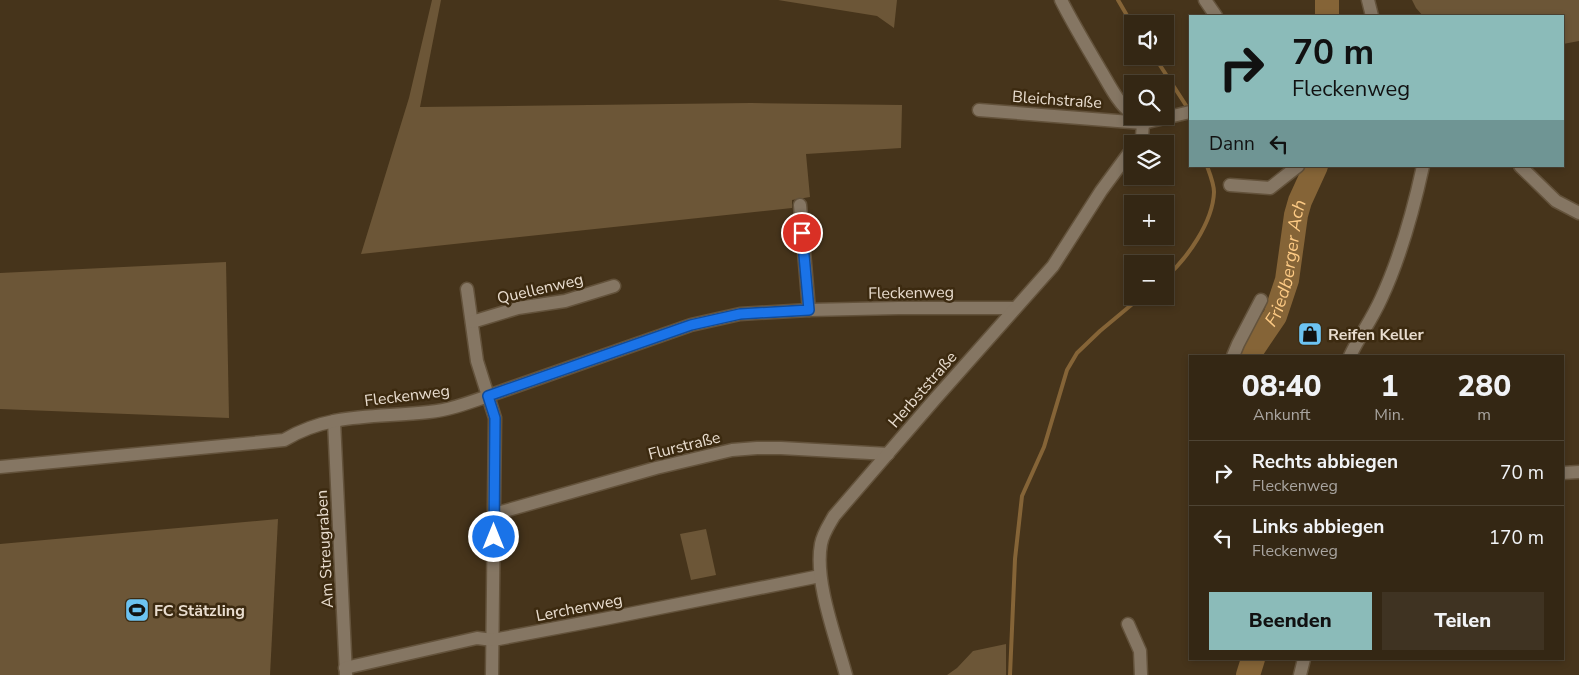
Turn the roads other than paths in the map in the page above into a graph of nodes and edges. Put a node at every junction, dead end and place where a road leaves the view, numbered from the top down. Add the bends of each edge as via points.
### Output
1 (1061, 0) edge
2 (1205, 0) edge
3 (1368, 0) edge
4 (1215, 15) edge
5 (1372, 15) edge
6 (1124, 108) edge
7 (979, 110) dead end
8 (1188, 112) edge
9 (1174, 114) edge
10 (1124, 117) edge
11 (1124, 160) edge
12 (1297, 167) edge
13 (1423, 167) edge
14 (1521, 167) edge
15 (1230, 185) dead end
16 (800, 205) dead end
17 (1579, 213) edge
18 (614, 286) dead end
19 (467, 289) dead end
20 (1261, 300) dead end
21 (1015, 308) junction
22 (809, 310) junction
23 (472, 322) junction
24 (1233, 355) edge
25 (1351, 355) edge
26 (488, 396) junction
27 (334, 421) junction
28 (888, 454) junction
29 (0, 467) edge
30 (1579, 472) edge
31 (1564, 473) edge
32 (494, 514) junction
33 (820, 576) junction
34 (1128, 624) dead end
35 (493, 640) junction
36 (1304, 660) edge
37 (345, 671) edge
38 (492, 675) edge
39 (846, 675) edge
40 (1141, 675) edge
41 (1300, 675) edge

1 - 6 street
2 - 4 street
3 - 5 street
7 - 10 street, Bleichstraße
8 - 9 street, Bleichstraße
11 - 21 street, Herbststraße via 1053,266
12 - 15 street via 1270,188
13 - 25 street via 1390,279
14 - 17 street via 1556,201
16 - 22 street
18 - 23 street, Quellenweg
19 - 23 street
20 - 24 street
21 - 22 street, Fleckenweg
21 - 28 street, Herbststraße
22 - 26 street, Fleckenweg via 740,314 691,325
23 - 26 street via 477,361
26 - 27 street, Fleckenweg via 430,412 371,415
26 - 32 street via 495,418
27 - 29 street, Fleckenweg via 302,429 284,440
27 - 37 street, Am Streugraben
28 - 32 street, Flurstraße via 781,448 732,450
28 - 33 street, Herbststraße via 834,516 826,530
30 - 31 street
32 - 35 street
33 - 35 street, Lerchenweg
33 - 39 street, Herbststraße
34 - 40 street via 1140,651
35 - 37 street, Lerchenweg via 477,638
35 - 38 street
36 - 41 street

